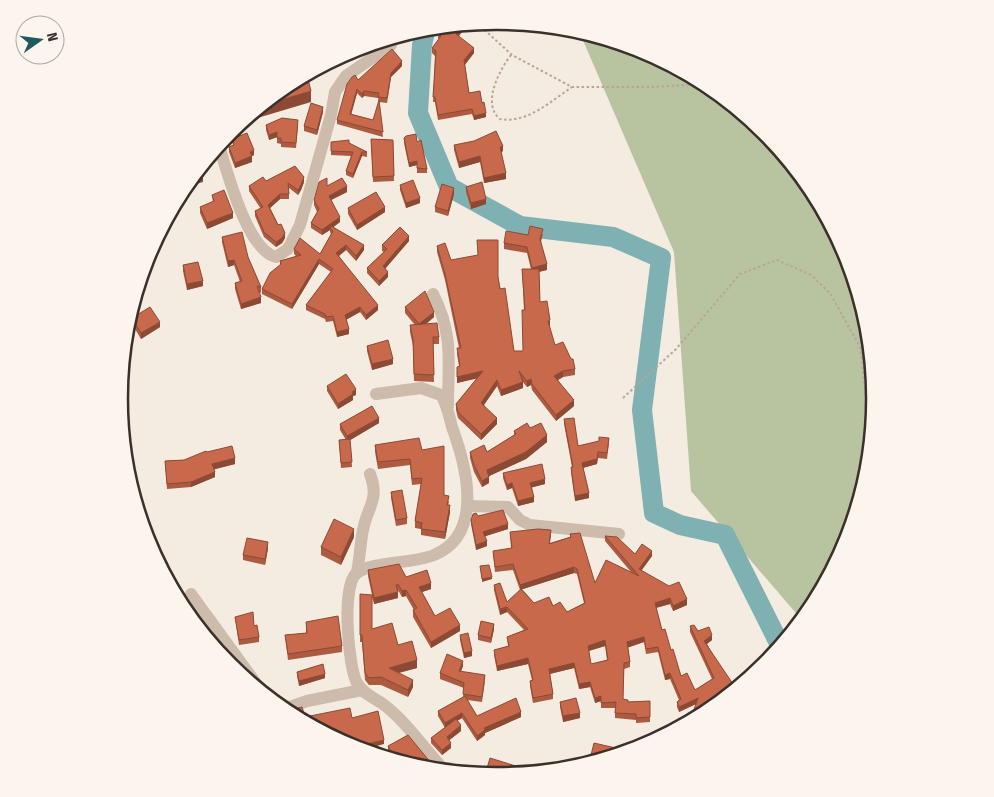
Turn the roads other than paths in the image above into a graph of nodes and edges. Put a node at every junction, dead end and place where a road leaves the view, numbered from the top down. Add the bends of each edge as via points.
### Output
1 (386, 48) edge
2 (222, 154) edge
3 (433, 294) dead end
4 (376, 394) dead end
5 (448, 411) junction
6 (370, 474) dead end
7 (467, 506) junction
8 (619, 534) dead end
9 (357, 572) junction
10 (191, 594) dead end
11 (243, 666) edge
12 (362, 690) junction
13 (293, 706) edge
14 (437, 762) edge

1 - 2 street via 346,76 335,92 300,226 288,249 276,257 268,255 253,236
3 - 5 street via 442,312 448,338
4 - 5 street via 408,388 428,389 441,395
5 - 7 street via 465,466
6 - 9 street via 374,486 373,502 363,528
7 - 8 street via 508,506 520,520 536,527
7 - 9 street via 456,537 442,551 422,559
9 - 12 street via 351,584 348,612 351,661
10 - 11 street
12 - 13 street
12 - 14 street via 390,710

